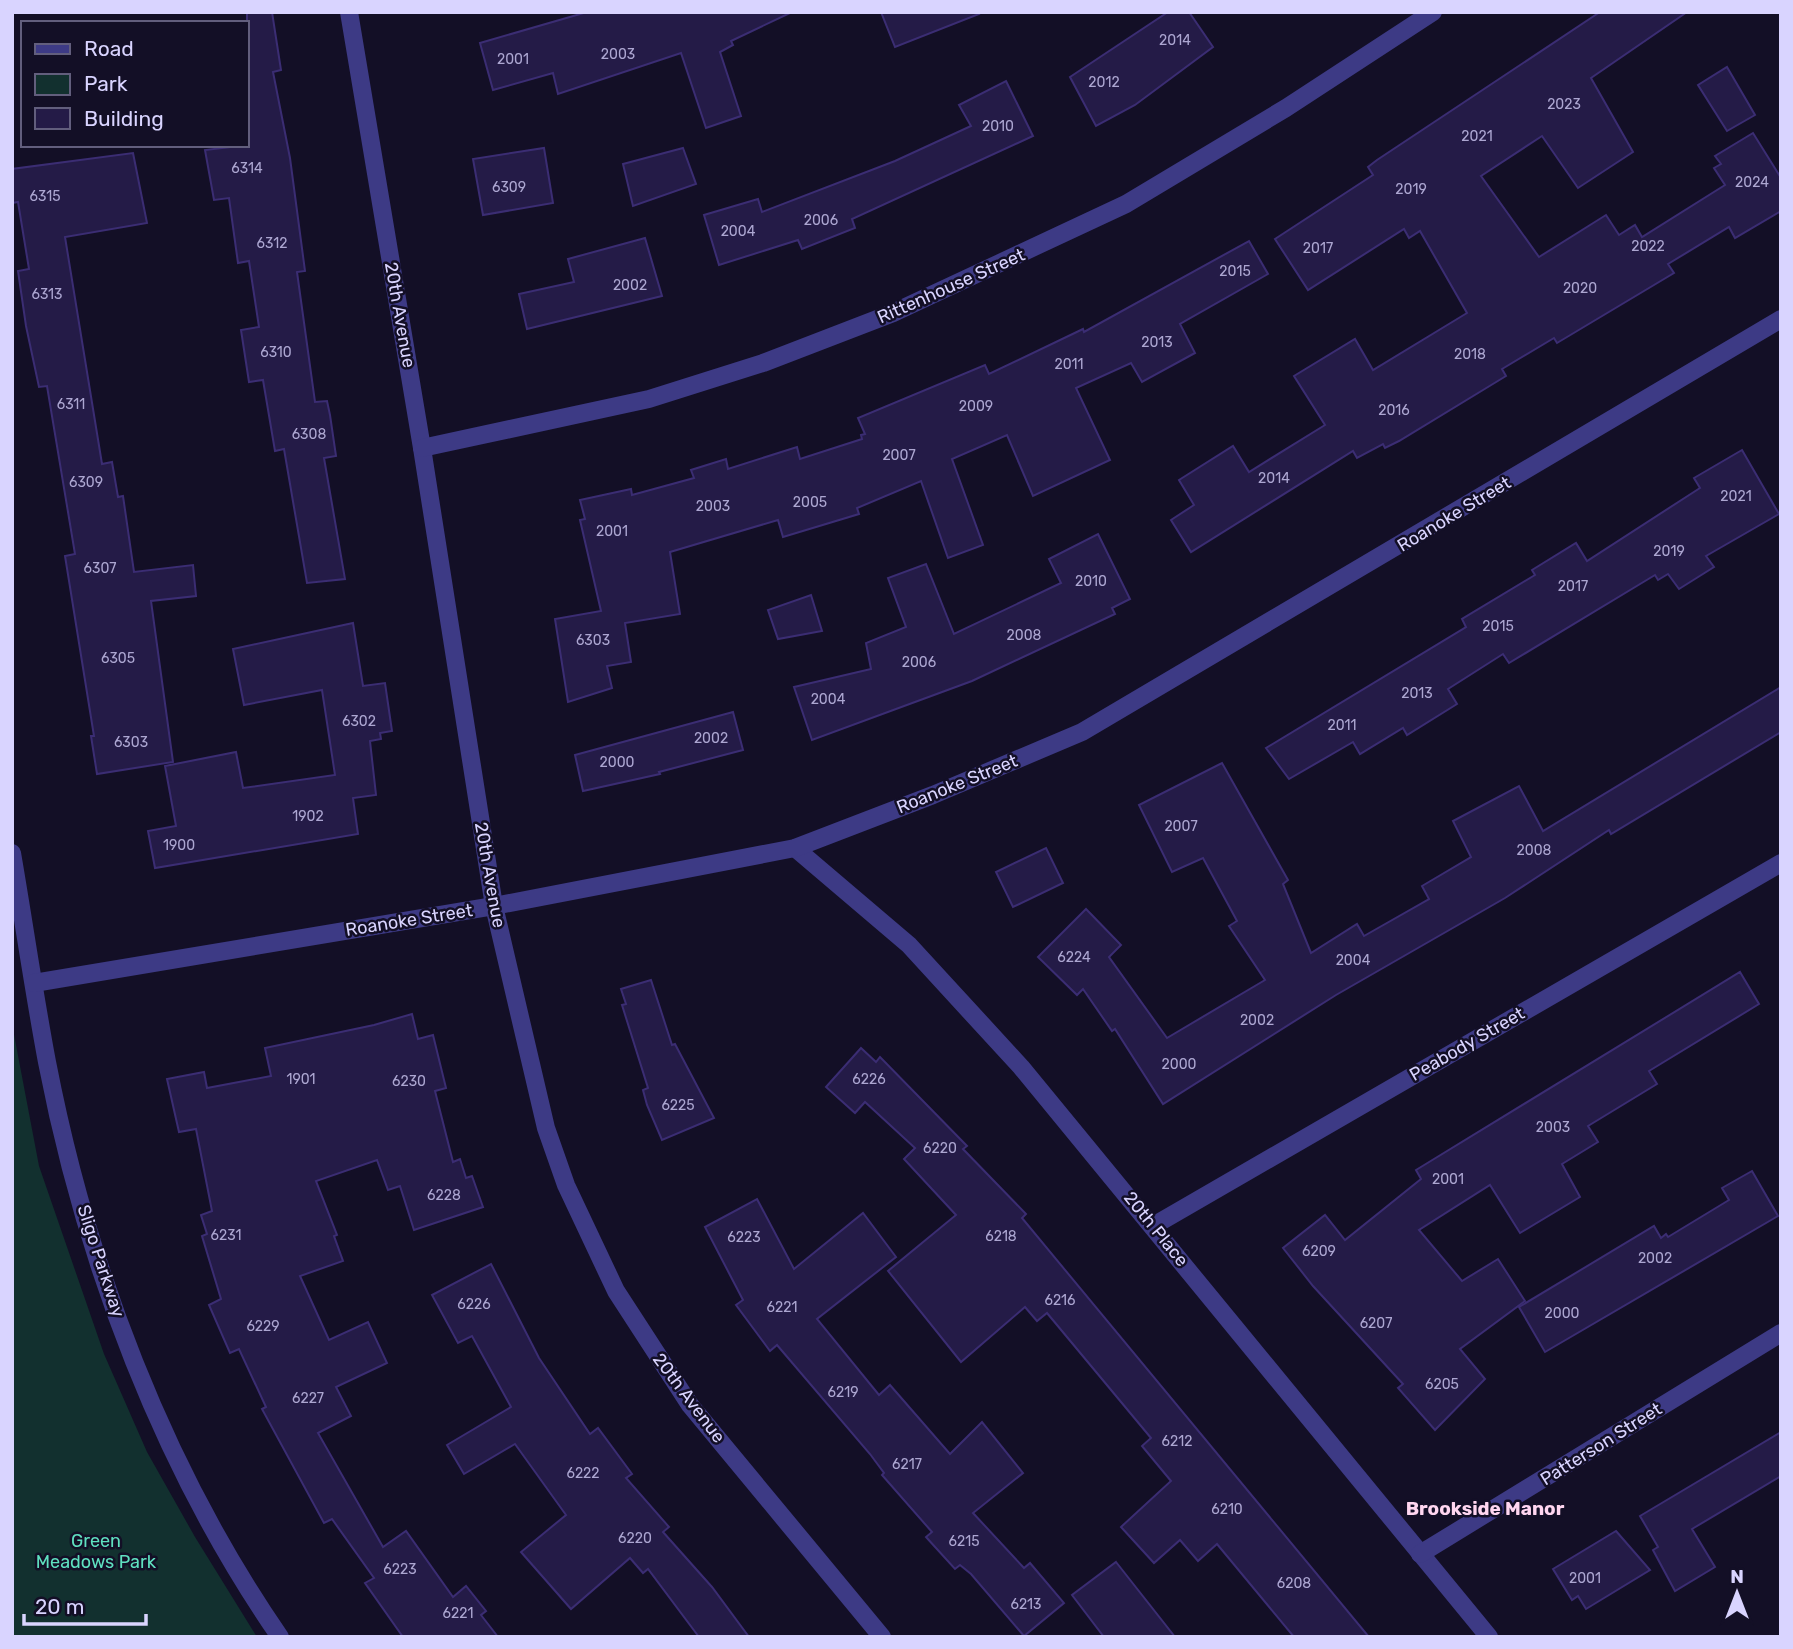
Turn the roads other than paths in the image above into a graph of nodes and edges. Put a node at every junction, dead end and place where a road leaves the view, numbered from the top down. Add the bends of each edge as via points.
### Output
1 (1433, 12) edge
2 (351, 13) edge
3 (1781, 319) edge
4 (422, 448) junction
5 (796, 848) junction
6 (12, 853) edge
7 (1781, 863) edge
8 (494, 906) junction
9 (34, 983) junction
10 (1153, 1226) junction
11 (1781, 1333) edge
12 (1420, 1555) junction
13 (281, 1637) edge
14 (882, 1637) edge
15 (1489, 1637) edge

1 - 4 street, Rittenhouse Street via 1126,204 893,313 763,363 649,399
2 - 4 street, 20th Avenue
3 - 5 street, Roanoke Street via 1082,732
4 - 8 street, 20th Avenue
5 - 8 street, Roanoke Street
5 - 10 street, 20th Place via 928,966 1021,1067
6 - 9 street, Sligo Parkway
7 - 10 street, Peabody Street
8 - 9 street, Roanoke Street
8 - 14 street, 20th Avenue via 546,1128 566,1185 616,1291 690,1405
9 - 13 street, Sligo Parkway via 70,1163 129,1344 153,1405 224,1552
10 - 12 street, 20th Place
11 - 12 street, Patterson Street
12 - 15 street, 20th Place

